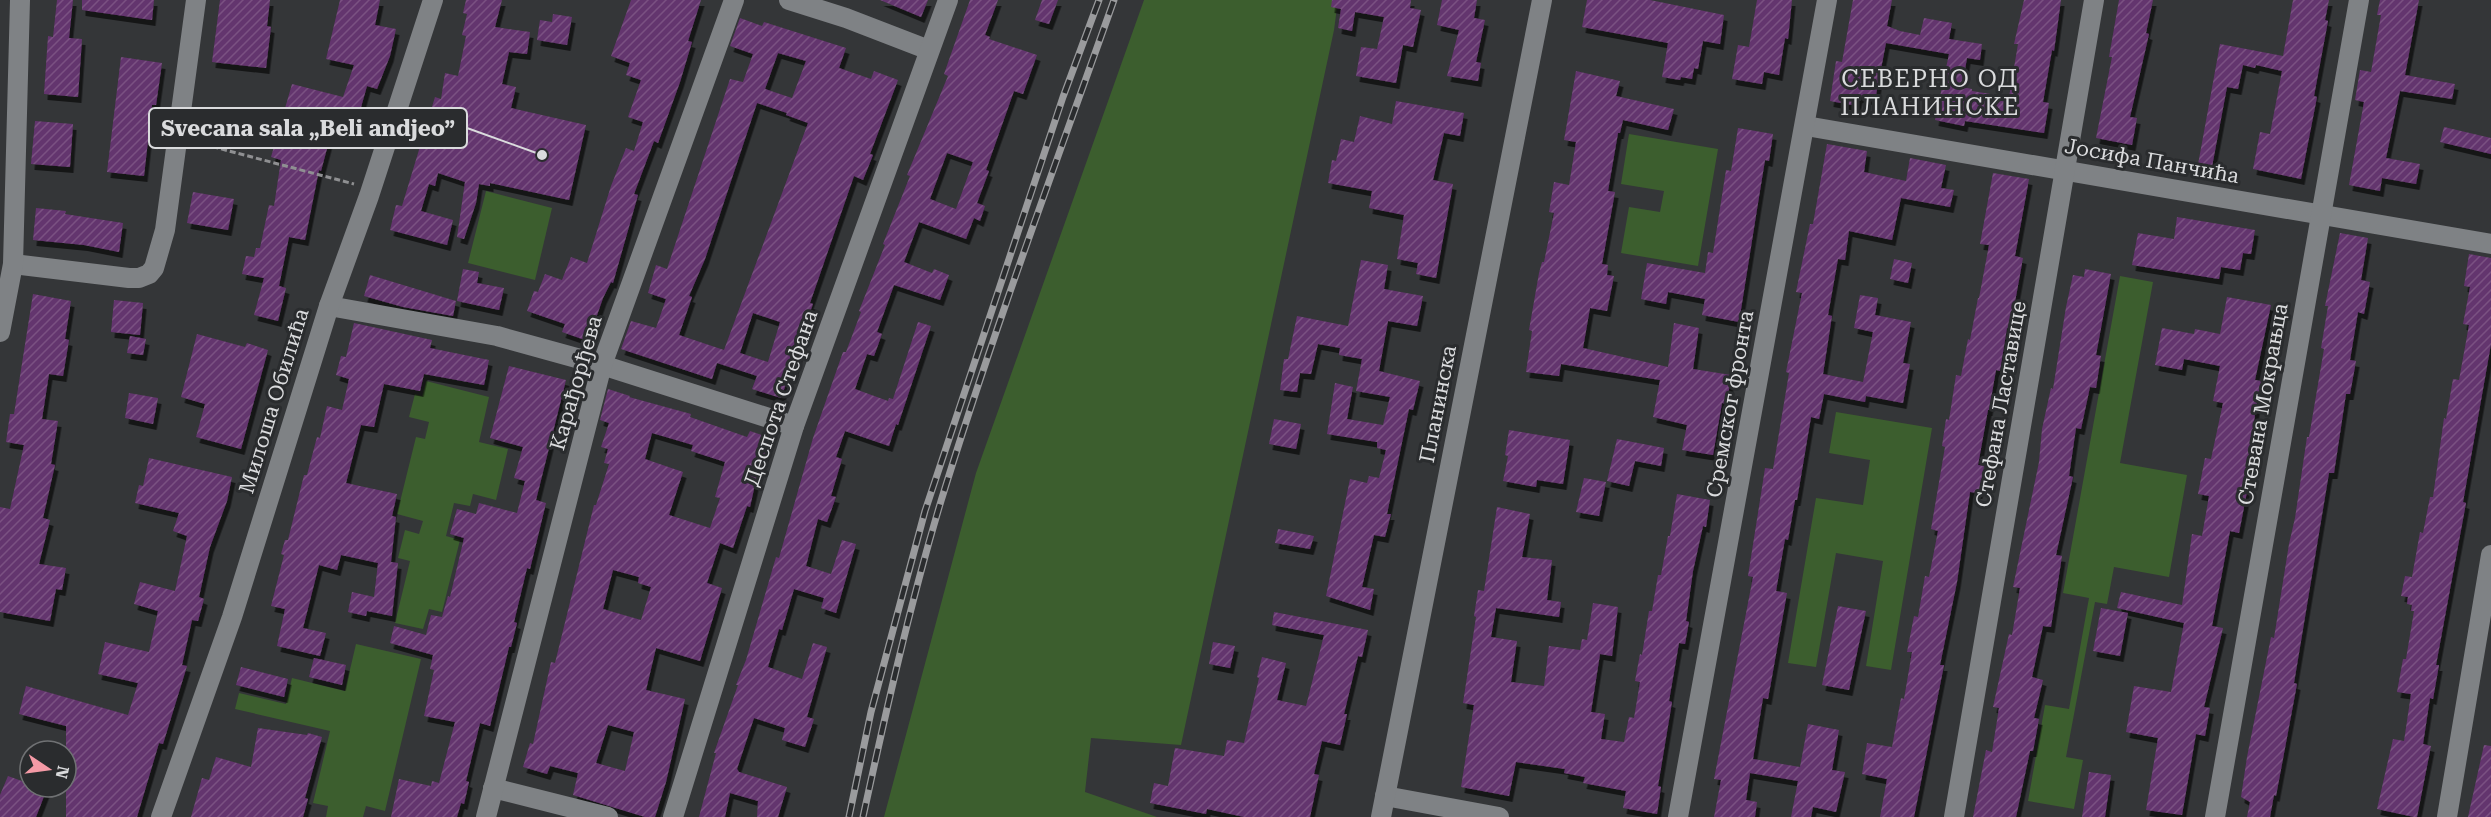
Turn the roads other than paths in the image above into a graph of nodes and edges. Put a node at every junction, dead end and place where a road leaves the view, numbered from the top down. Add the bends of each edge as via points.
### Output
1 (20, 0) edge
2 (196, 0) edge
3 (433, 0) edge
4 (734, 0) edge
5 (789, 0) edge
6 (948, 0) edge
7 (1542, 0) edge
8 (1827, 0) edge
9 (2094, 0) edge
10 (2359, 0) edge
11 (929, 50) junction
12 (1806, 126) junction
13 (2065, 171) junction
14 (2321, 215) junction
15 (2491, 244) edge
16 (13, 264) junction
17 (329, 306) junction
18 (0, 332) edge
19 (602, 365) junction
20 (795, 426) junction
21 (2491, 555) edge
22 (494, 788) junction
23 (1385, 796) junction
24 (161, 817) edge
25 (486, 817) edge
26 (608, 817) edge
27 (673, 817) edge
28 (1381, 817) edge
29 (1499, 817) edge
30 (1678, 817) edge
31 (1954, 817) edge
32 (2215, 817) edge
33 (2447, 817) edge

1 - 16 street
2 - 16 street via 165,230 154,268 139,278 129,278
3 - 17 street, Милоша Обилића
4 - 19 street, Карађорђева
5 - 11 street
6 - 11 street, Деспота Стефана
7 - 23 street, Планинска
8 - 12 street, Сремског фронта
9 - 13 street, Стефана Ластавице
10 - 14 street, Стевана Мокрањца
11 - 20 street, Деспота Стефана
12 - 13 street, Јосифа Панчића
12 - 30 street, Сремског фронта
13 - 14 street, Јосифа Панчића
13 - 31 street, Стефана Ластавице
14 - 15 street, Јосифа Панчића
14 - 32 street, Стевана Мокрањца
16 - 18 street
17 - 19 street via 497,336
17 - 24 street, Милоша Обилића via 232,617
19 - 20 street
19 - 22 street, Карађорђева
20 - 27 street, Деспота Стефана
21 - 33 street
22 - 25 street, Карађорђева
22 - 26 street
23 - 28 street, Планинска
23 - 29 street

